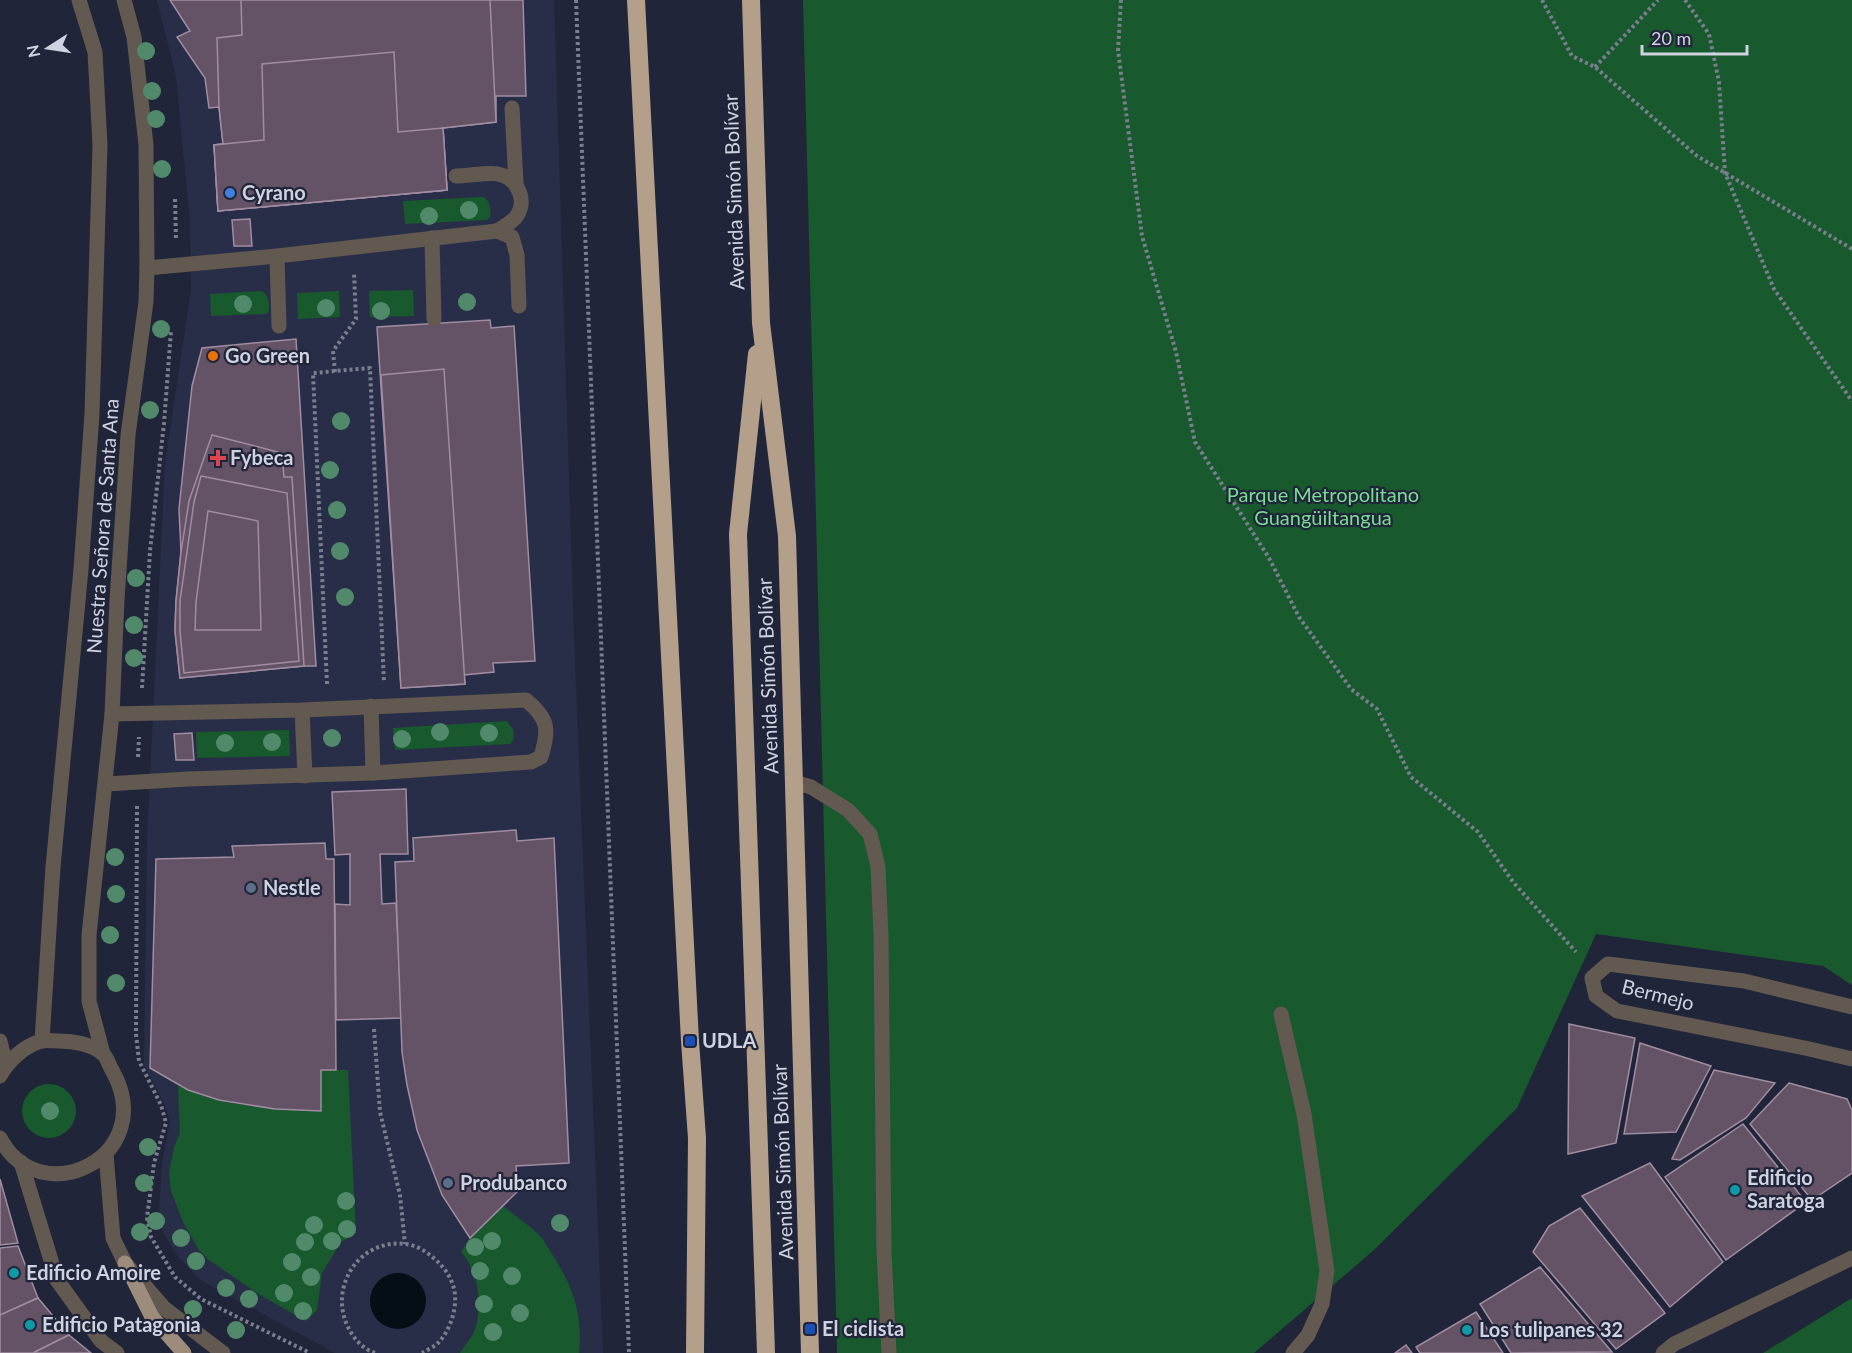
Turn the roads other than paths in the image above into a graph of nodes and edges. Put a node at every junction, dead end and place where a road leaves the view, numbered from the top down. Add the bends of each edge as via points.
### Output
1 (79, 0) edge
2 (124, 0) edge
3 (636, 0) edge
4 (751, 0) edge
5 (512, 108) dead end
6 (456, 176) dead end
7 (516, 183) junction
8 (497, 231) junction
9 (432, 238) junction
10 (277, 256) junction
11 (147, 268) junction
12 (519, 306) dead end
13 (434, 319) dead end
14 (761, 324) junction
15 (279, 326) dead end
16 (378, 705) junction
17 (302, 710) junction
18 (112, 714) junction
19 (373, 773) junction
20 (305, 776) junction
21 (794, 782) junction
22 (105, 784) junction
23 (1852, 1007) edge
24 (1281, 1014) dead end
25 (0, 1041) edge
26 (42, 1041) junction
27 (103, 1054) junction
28 (1852, 1059) edge
29 (3, 1071) edge
30 (0, 1138) edge
31 (106, 1154) junction
32 (21, 1162) junction
33 (1852, 1258) edge
34 (125, 1263) junction
35 (696, 1313) junction
36 (117, 1353) edge
37 (184, 1353) edge
38 (223, 1353) edge
39 (682, 1353) edge
40 (695, 1353) edge
41 (766, 1353) edge
42 (810, 1353) edge
43 (889, 1353) edge
44 (1293, 1353) edge
45 (1663, 1353) edge

1 - 26 street, Nuestra Señora de Santa Ana via 94,52 100,145 92,414
2 - 11 street, Nuestra Señora de Santa Ana via 134,37 146,144
3 - 35 highway via 697,1138
4 - 14 highway, Avenida Simón Bolívar
5 - 7 street
6 - 7 street via 498,174
7 - 8 street via 521,207 515,218
8 - 9 street
8 - 12 street via 512,237 517,255
9 - 10 street
9 - 13 street
10 - 11 street
10 - 15 street
11 - 18 street, Nuestra Señora de Santa Ana via 128,435
14 - 21 highway, Avenida Simón Bolívar via 787,536
14 - 41 highway via 738,534
16 - 17 street
16 - 19 street
16 - 19 street via 526,700 538,710 547,736 541,757 531,762
17 - 18 street
17 - 20 street
18 - 22 street, Nuestra Señora de Santa Ana
19 - 20 street
20 - 22 street
21 - 42 highway, Avenida Simón Bolívar
21 - 43 street via 811,787 848,810 870,834 878,866
22 - 27 street, Nuestra Señora de Santa Ana via 89,934 89,1001
23 - 28 street, Bermejo via 1744,981 1644,967 1608,964 1592,978 1596,996 1617,1011
24 - 44 street via 1304,1114 1327,1271 1322,1304 1308,1335
25 - 29 street
26 - 27 street via 83,1044
26 - 29 street via 22,1051
27 - 31 street, Nuestra Señora de Santa Ana via 121,1085 125,1109 119,1133
30 - 32 street
31 - 32 street via 87,1167 65,1174 42,1172
31 - 34 street via 113,1238
32 - 36 street via 57,1280 101,1341
33 - 45 street via 1674,1344
34 - 37 main road via 152,1317
34 - 38 street via 164,1308
35 - 39 highway
35 - 40 highway

